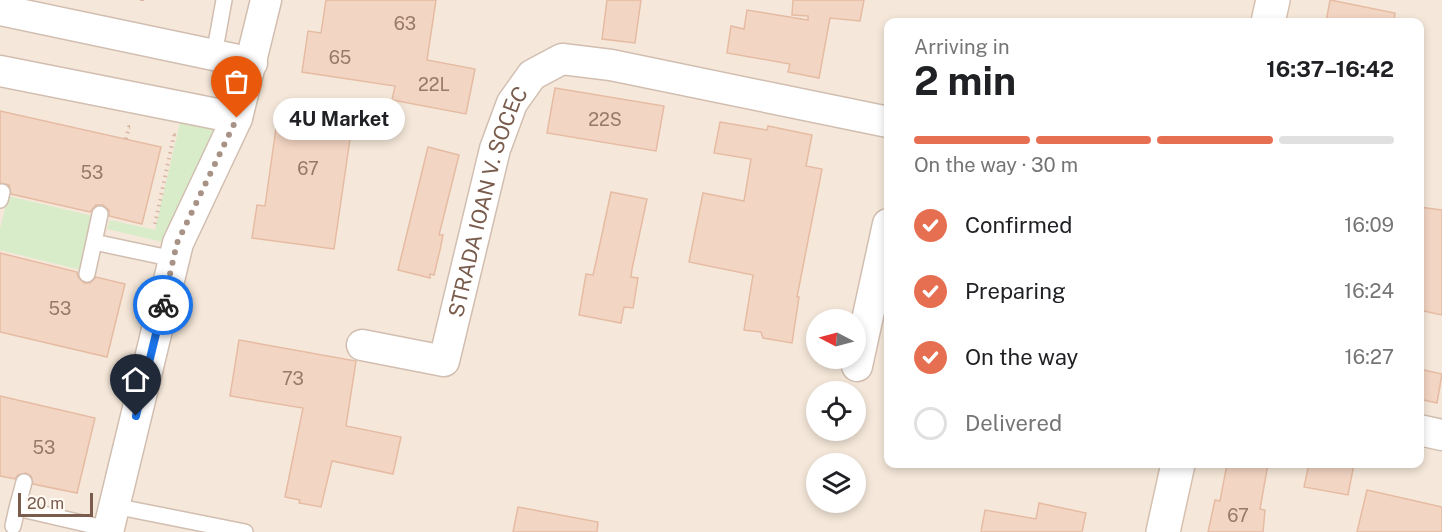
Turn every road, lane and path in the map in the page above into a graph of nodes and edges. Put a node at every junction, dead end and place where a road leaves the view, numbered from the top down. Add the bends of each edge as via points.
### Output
1 (224, 0) edge
2 (266, 0) edge
3 (1273, 0) edge
4 (0, 10) edge
5 (1269, 18) edge
6 (214, 54) junction
7 (252, 63) junction
8 (0, 71) edge
9 (237, 118) junction
10 (884, 121) edge
11 (140, 129) dead end
12 (163, 133) dead end
13 (126, 139) dead end
14 (100, 214) dead end
15 (154, 226) dead end
16 (94, 242) junction
17 (884, 242) edge
18 (174, 260) junction
19 (87, 274) dead end
20 (866, 325) edge
21 (362, 345) dead end
22 (1424, 431) edge
23 (1442, 435) edge
24 (1177, 468) edge
25 (24, 482) dead end
26 (17, 508) junction
27 (110, 522) edge
28 (12, 526) dead end
29 (245, 532) edge
30 (1163, 532) edge

1 - 6 lane
2 - 7 street
3 - 5 street
4 - 6 street
6 - 7 street
7 - 9 street
8 - 9 street
9 - 18 street via 177,243
10 - 21 street, STRADA IOAN V. SOCEC via 610,65 562,59 532,75 508,112 495,149 444,361
11 - 13 path via 129,126
12 - 15 path via 174,135
14 - 16 lane
16 - 18 lane
16 - 19 lane
17 - 20 street
18 - 27 street
22 - 23 street
24 - 30 street
25 - 26 lane
26 - 27 lane
26 - 28 lane
27 - 29 lane

